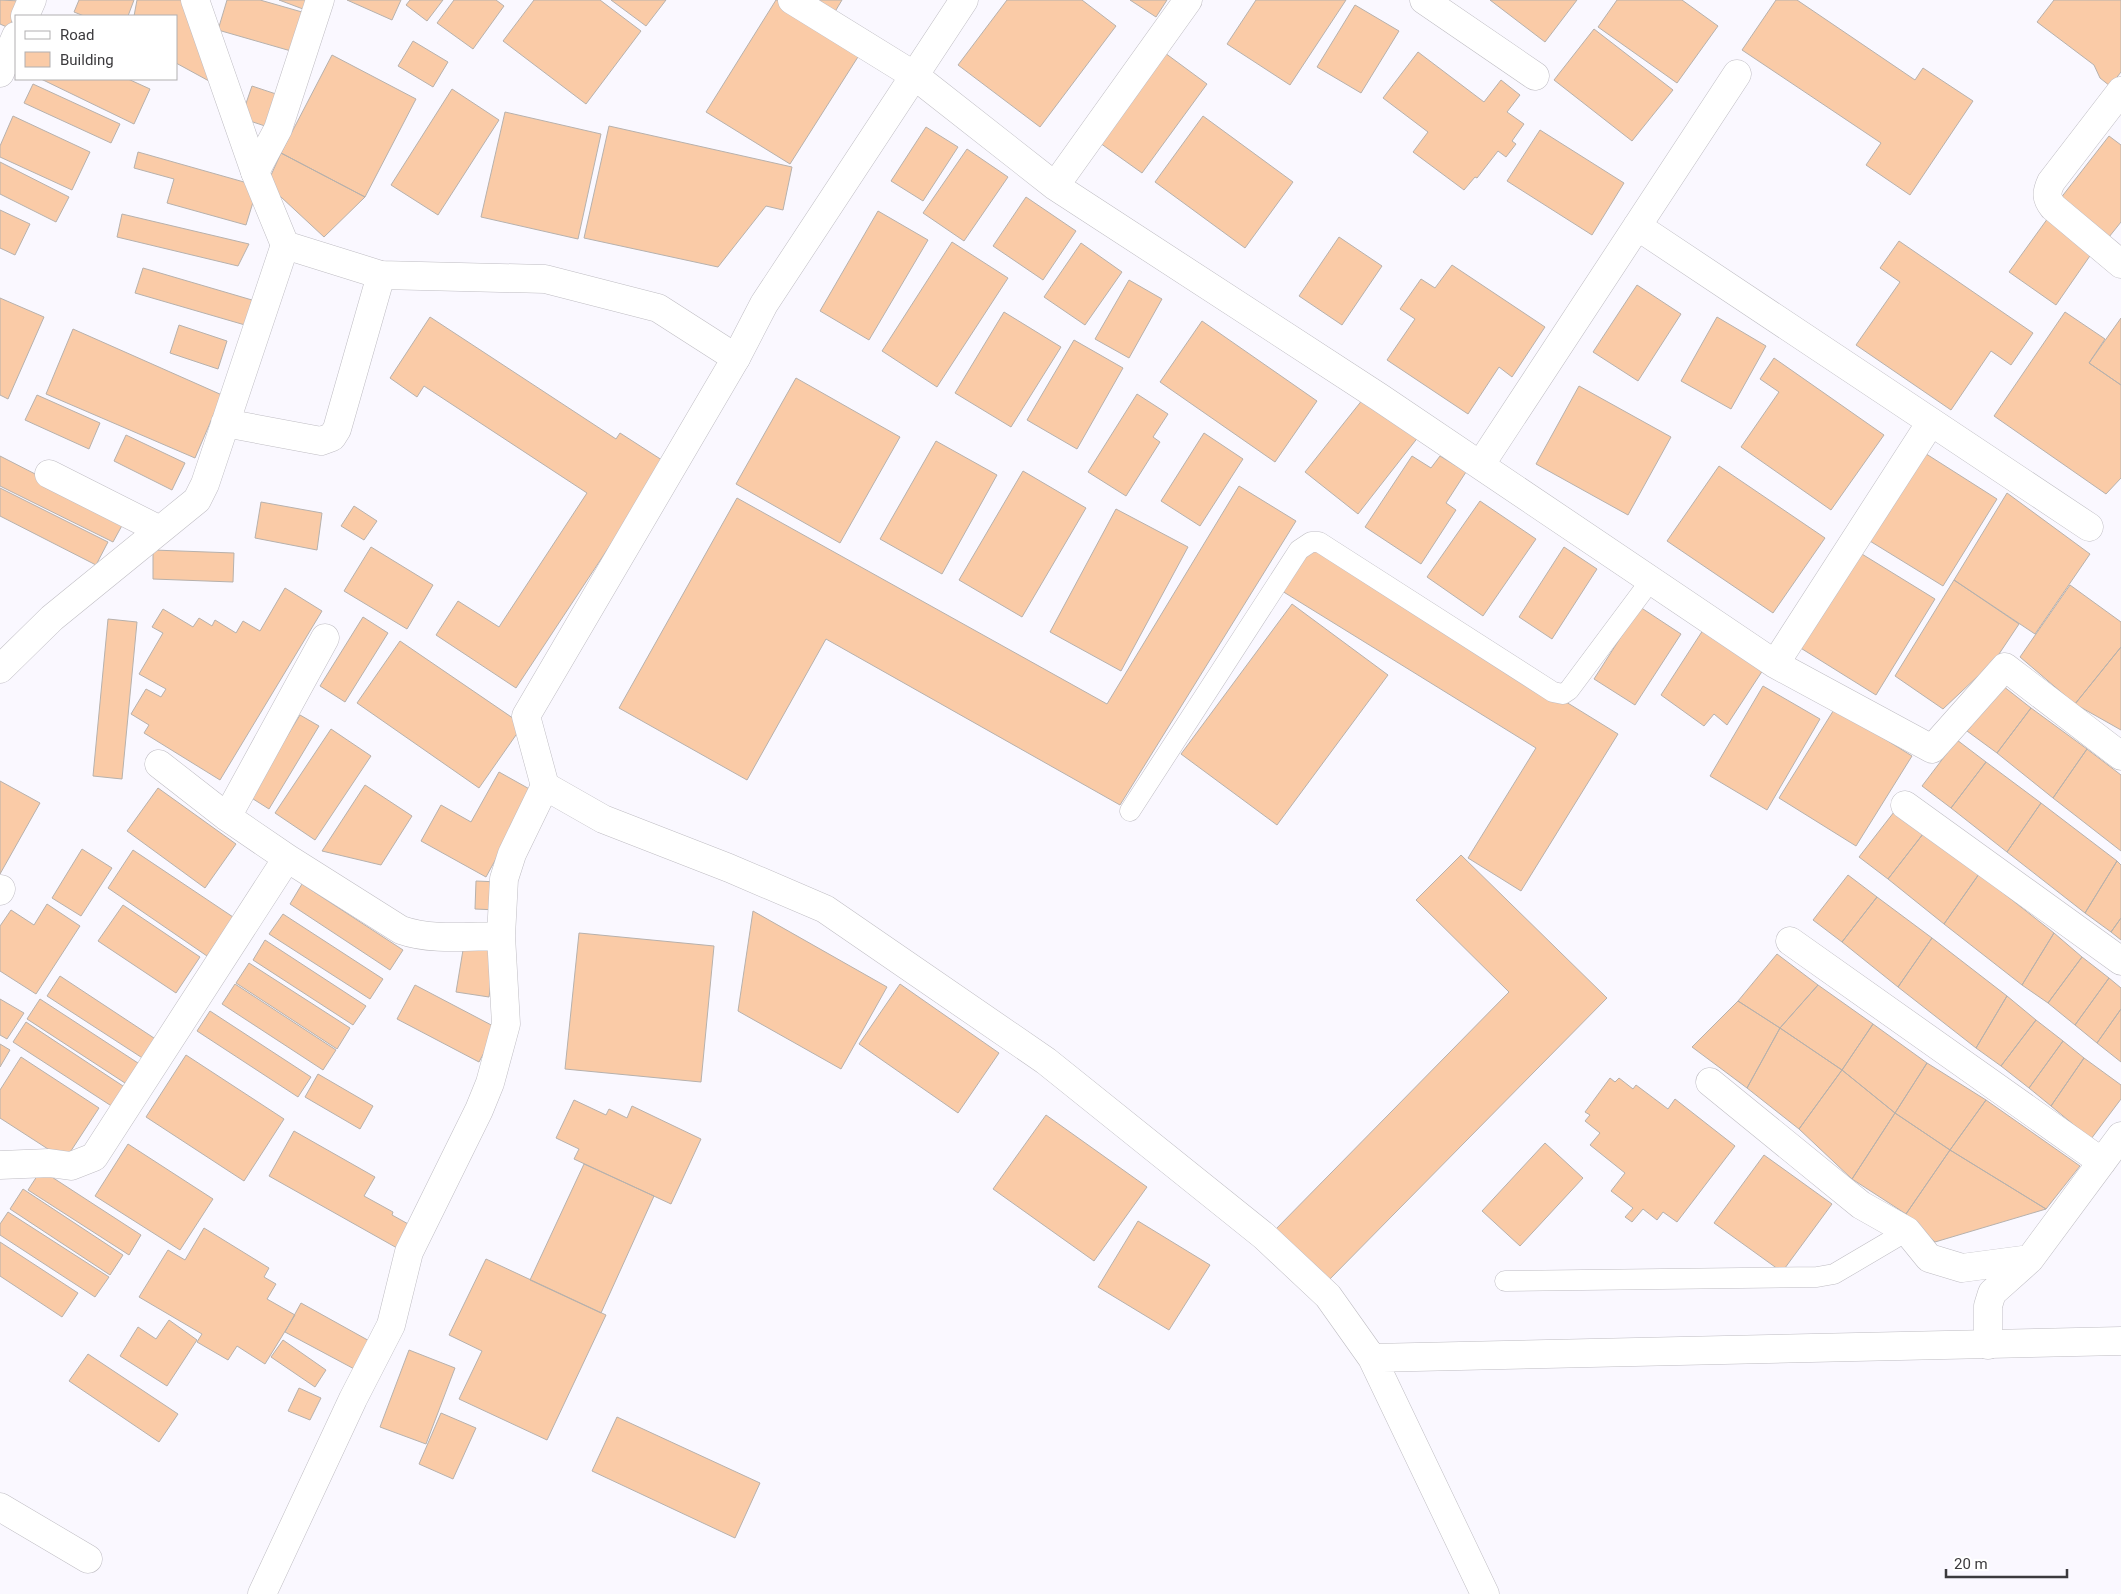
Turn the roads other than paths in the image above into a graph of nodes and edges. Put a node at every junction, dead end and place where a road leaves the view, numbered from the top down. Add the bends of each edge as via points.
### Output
1 (32, 0) edge
2 (195, 0) edge
3 (320, 0) edge
4 (792, 0) edge
5 (964, 0) edge
6 (1188, 0) edge
7 (1424, 0) edge
8 (25, 15) edge
9 (15, 38) edge
10 (0, 73) edge
11 (1736, 74) dead end
12 (914, 76) junction
13 (1535, 76) dead end
14 (2121, 91) edge
15 (255, 172) junction
16 (1055, 186) junction
17 (1637, 226) junction
18 (285, 245) junction
19 (2121, 264) edge
20 (381, 275) junction
21 (736, 358) junction
22 (1931, 422) junction
23 (225, 423) junction
24 (1481, 464) junction
25 (49, 474) dead end
26 (2090, 527) dead end
27 (160, 530) junction
28 (1651, 580) junction
29 (325, 638) dead end
30 (1775, 664) junction
31 (0, 669) edge
32 (2121, 756) edge
33 (159, 764) dead end
34 (545, 786) junction
35 (1905, 805) dead end
36 (1130, 811) dead end
37 (227, 817) junction
38 (287, 858) junction
39 (501, 936) junction
40 (1790, 941) dead end
41 (2121, 961) edge
42 (1710, 1082) dead end
43 (2121, 1136) edge
44 (2102, 1162) junction
45 (0, 1165) edge
46 (1907, 1231) junction
47 (2030, 1259) junction
48 (1505, 1281) dead end
49 (2121, 1342) edge
50 (1988, 1345) junction
51 (1372, 1358) junction
52 (0, 1507) edge
53 (88, 1558) dead end
54 (262, 1594) edge
55 (1485, 1594) edge

1 - 8 street
2 - 15 street
3 - 15 street via 278,129
4 - 12 street
5 - 12 street
6 - 16 street
7 - 13 street
9 - 10 street
11 - 17 street
12 - 16 street
12 - 21 street via 764,304
14 - 19 street via 2046,191 2053,207
15 - 18 street
16 - 24 street
17 - 22 street
17 - 24 street
18 - 20 street
18 - 23 street
20 - 21 street via 545,280 658,308
20 - 23 street via 332,437 322,442
21 - 34 street via 526,716
22 - 26 street
22 - 30 street
23 - 27 street via 197,500
24 - 28 street
25 - 27 street
27 - 31 street via 52,618
28 - 30 street
28 - 36 lane via 1563,694 1553,692 1319,542 1311,542 1299,550
29 - 37 street
30 - 32 street via 1932,749 2005,667
33 - 37 street
34 - 39 street via 512,854 504,879
34 - 51 street via 603,820 729,868 824,909 1038,1055 1264,1236 1328,1296
35 - 41 street
37 - 38 street
38 - 39 street via 401,930 421,935
38 - 45 street via 94,1157 71,1166 49,1162
39 - 54 street via 506,1024 490,1083 409,1252 391,1325
40 - 44 street
42 - 46 street via 1861,1205
43 - 44 street
44 - 47 street
46 - 47 street via 1929,1258 1962,1268
46 - 48 lane via 1849,1267 1817,1277
47 - 50 street via 1992,1293 1988,1306
49 - 50 street
50 - 51 street
51 - 55 street
52 - 53 street

